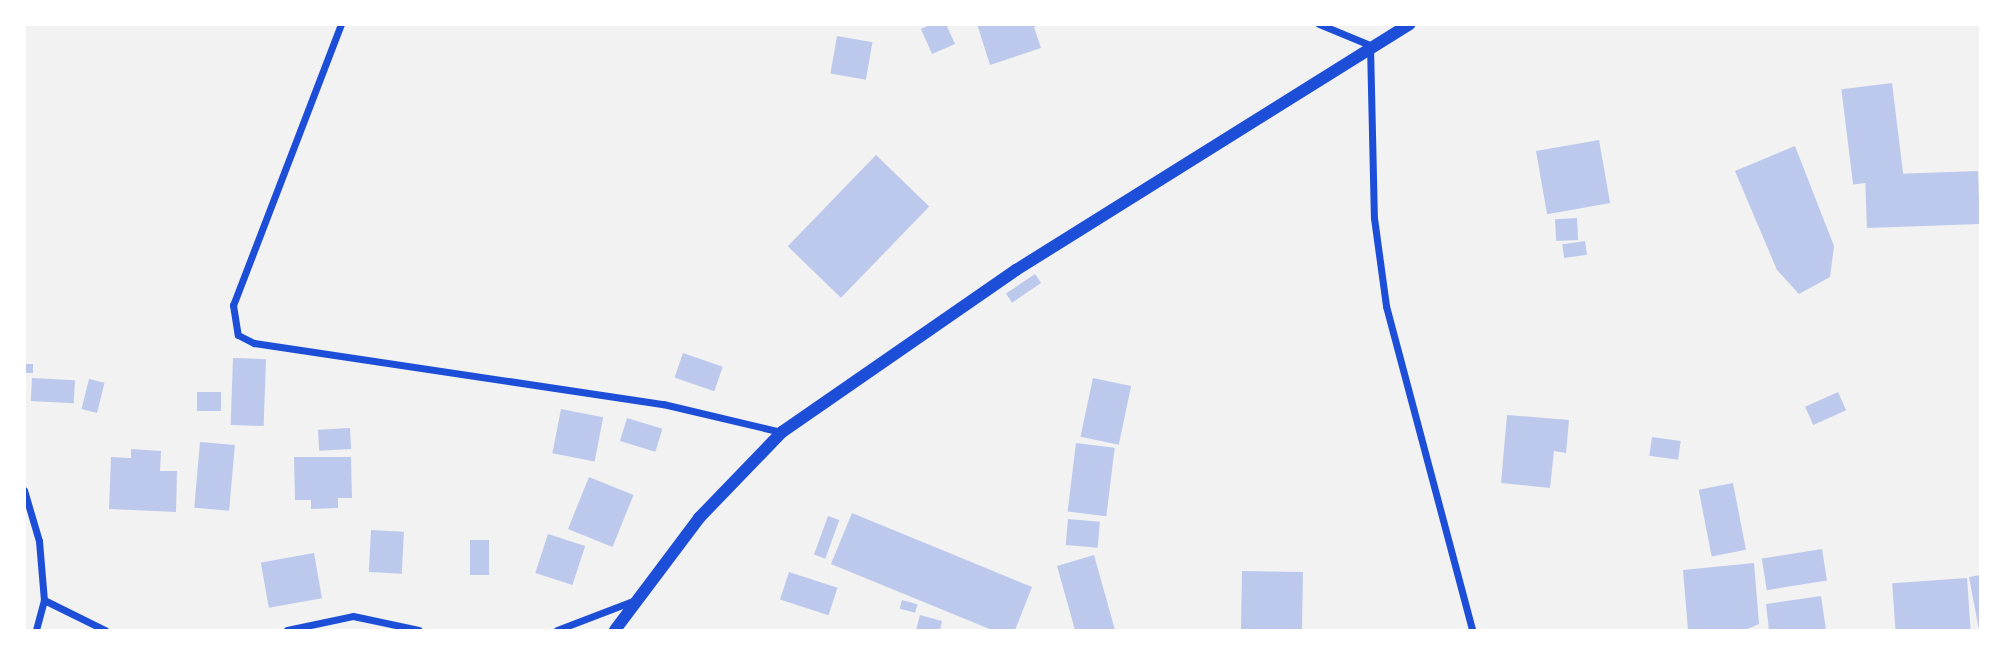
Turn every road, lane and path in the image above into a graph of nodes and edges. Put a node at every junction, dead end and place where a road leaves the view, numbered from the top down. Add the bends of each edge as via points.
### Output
1 (341, 24) edge
2 (1319, 24) edge
3 (1410, 24) edge
4 (1370, 45) junction
5 (782, 432) junction
6 (24, 489) edge
7 (639, 598) junction
8 (44, 600) junction
9 (36, 631) edge
10 (105, 631) edge
11 (287, 631) edge
12 (419, 631) edge
13 (557, 631) edge
14 (615, 631) edge
15 (1472, 631) edge

1 - 5 street via 233,305 238,334 254,343 663,404
2 - 4 street
3 - 4 street
4 - 5 street via 1017,270
4 - 15 street via 1374,218 1386,306
5 - 7 street via 699,518
6 - 8 street via 39,541
7 - 13 street
7 - 14 street
8 - 9 street
8 - 10 street
11 - 12 street via 353,616

